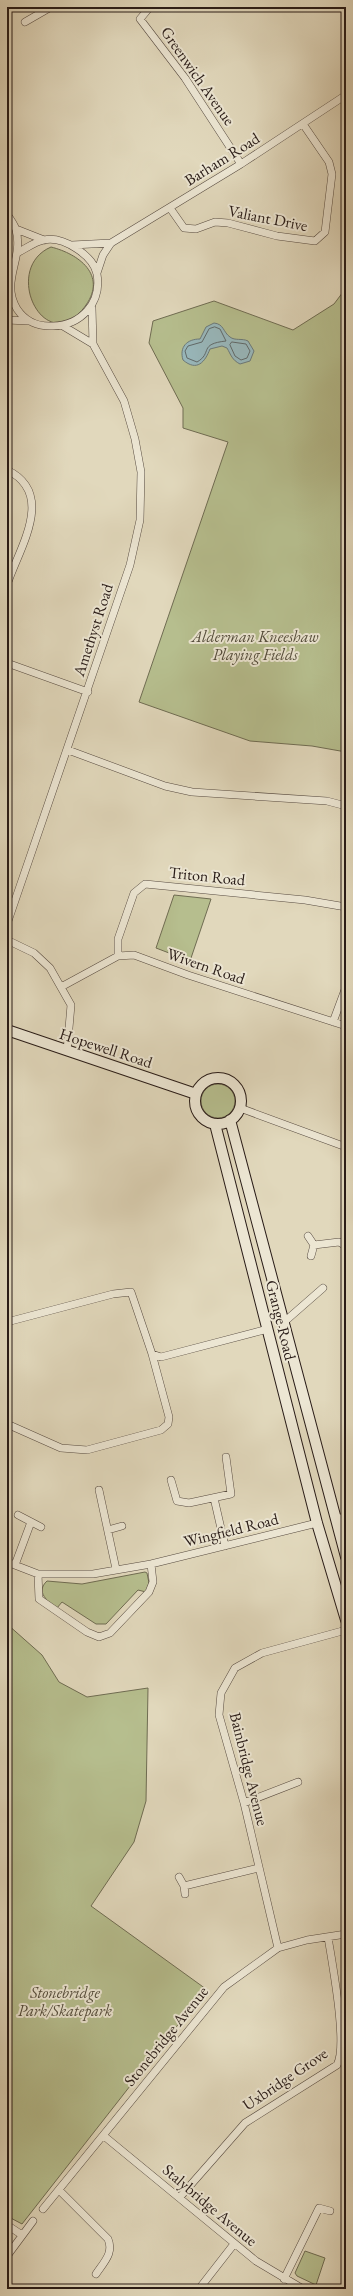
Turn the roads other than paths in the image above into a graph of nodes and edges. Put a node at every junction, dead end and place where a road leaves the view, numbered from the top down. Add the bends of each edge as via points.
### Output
1 (51, 7) edge
2 (150, 7) edge
3 (25, 22) dead end
4 (346, 95) edge
5 (303, 124) junction
6 (241, 164) junction
7 (170, 208) junction
8 (7, 214) edge
9 (16, 229) junction
10 (44, 240) junction
11 (112, 243) junction
12 (72, 245) junction
13 (17, 253) junction
14 (97, 273) junction
15 (8, 298) edge
16 (92, 308) junction
17 (7, 320) edge
18 (28, 321) junction
19 (63, 326) junction
20 (93, 344) junction
21 (7, 470) edge
22 (7, 585) edge
23 (7, 663) edge
24 (88, 692) junction
25 (68, 750) junction
26 (346, 806) edge
27 (346, 907) edge
28 (7, 924) edge
29 (7, 940) edge
30 (118, 956) junction
31 (62, 987) junction
32 (346, 987) edge
33 (334, 1022) junction
34 (346, 1026) edge
35 (7, 1030) edge
36 (67, 1051) junction
37 (196, 1094) junction
38 (240, 1108) junction
39 (230, 1120) junction
40 (215, 1124) junction
41 (346, 1147) edge
42 (308, 1236) dead end
43 (314, 1245) junction
44 (346, 1246) edge
45 (311, 1256) dead end
46 (323, 1288) dead end
47 (7, 1322) edge
48 (283, 1323) junction
49 (268, 1329) junction
50 (152, 1354) junction
51 (7, 1424) edge
52 (226, 1457) dead end
53 (171, 1480) dead end
54 (99, 1490) dead end
55 (214, 1498) junction
56 (18, 1515) dead end
57 (346, 1517) edge
58 (336, 1519) junction
59 (30, 1522) junction
60 (317, 1523) junction
61 (41, 1526) dead end
62 (122, 1526) dead end
63 (108, 1530) junction
64 (225, 1546) junction
65 (346, 1557) edge
66 (7, 1562) edge
67 (151, 1564) junction
68 (15, 1565) junction
69 (116, 1569) junction
70 (38, 1574) junction
71 (346, 1620) edge
72 (346, 1630) edge
73 (298, 1782) dead end
74 (244, 1803) junction
75 (259, 1868) junction
76 (179, 1877) dead end
77 (346, 1934) edge
78 (328, 1936) junction
79 (278, 1948) junction
80 (104, 2136) junction
81 (58, 2190) junction
82 (180, 2197) junction
83 (44, 2209) dead end
84 (330, 2211) dead end
85 (33, 2221) dead end
86 (7, 2225) edge
87 (22, 2235) junction
88 (234, 2244) junction
89 (7, 2256) edge
90 (96, 2274) dead end
91 (284, 2279) junction
92 (199, 2289) edge
93 (303, 2289) edge

1 - 3 street
2 - 6 street, Greenwich Avenue via 140,19 185,78
4 - 5 street, Barham Road
5 - 6 street, Barham Road
5 - 7 street, Valiant Drive via 329,162 332,174 325,232 315,241 278,236 228,223 216,222 196,229 184,228
6 - 7 street, Barham Road
7 - 11 street, Barham Road
8 - 9 street
9 - 10 street
9 - 13 street
10 - 12 street
10 - 13 street
11 - 12 street, Barham Road
11 - 14 street, Barham Road via 103,255
12 - 14 street via 88,259
13 - 15 street via 8,284
14 - 16 street
15 - 18 street
16 - 19 street via 79,319
16 - 20 street, Amethyst Road
17 - 18 street
18 - 19 street via 47,326
19 - 20 street
20 - 24 street, Amethyst Road via 124,401 141,472 140,513 130,565
21 - 22 street via 24,483 32,498 33,507 24,545 15,560
23 - 24 street
24 - 25 street, Amethyst Road
25 - 26 street via 165,786 192,792 327,801
25 - 28 street, Amethyst Road
27 - 30 street, Triton Road via 305,900 145,884 134,893 118,939
29 - 31 street via 34,953 50,968
30 - 31 street
30 - 33 street, Wivern Road via 134,955
31 - 36 street via 71,1005
32 - 33 street
33 - 34 street, Wivern Road
35 - 36 street, Hopewell Road
36 - 37 street, Hopewell Road
37 - 38 street via 204,1082 225,1079 237,1088 240,1094
37 - 40 street via 198,1113
38 - 39 street
38 - 41 street
39 - 40 street
39 - 48 street, Grange Road
40 - 49 street, Grange Road
42 - 43 street
43 - 44 street via 338,1242
43 - 45 street
46 - 48 street, Grange Road
47 - 50 street via 113,1294 130,1292
48 - 49 street
48 - 58 street, Grange Road
49 - 50 street via 161,1357
49 - 60 street, Grange Road
50 - 51 street via 169,1417 168,1424 161,1430 87,1450 61,1448
52 - 55 street via 230,1494
53 - 55 street via 177,1501 189,1503
54 - 63 street
55 - 64 street
56 - 59 street
57 - 58 street
58 - 65 street, Grange Road
59 - 61 street
59 - 68 street
60 - 64 street, Wingfield Road
60 - 71 street, Grange Road
62 - 63 street
63 - 69 street
64 - 67 street, Wingfield Road
66 - 68 street, Wingfield Road
67 - 69 street, Wingfield Road
67 - 70 street via 153,1582 149,1592 110,1633 99,1637 87,1632 39,1599
68 - 70 street, Wingfield Road
69 - 70 street, Wingfield Road via 80,1575
72 - 74 street, Bainbridge Avenue via 262,1652 235,1668 220,1693 220,1715
73 - 74 street
74 - 75 street, Bainbridge Avenue
75 - 76 street via 185,1890
75 - 79 street, Bainbridge Avenue
77 - 78 street, Stonebridge Avenue
78 - 79 street, Stonebridge Avenue
78 - 82 street, Uxbridge Grove via 342,2042 340,2060 337,2065 245,2123
79 - 80 street, Stonebridge Avenue via 224,1987
80 - 81 street, Stonebridge Avenue
80 - 82 street, Stalybridge Avenue
81 - 83 street, Stonebridge Avenue
81 - 90 street via 108,2239 110,2252
82 - 88 street, Stalybridge Avenue
84 - 91 street via 319,2208
85 - 87 street
86 - 87 street
87 - 89 street
88 - 91 street, Stalybridge Avenue
88 - 92 street
91 - 93 street, Stalybridge Avenue

